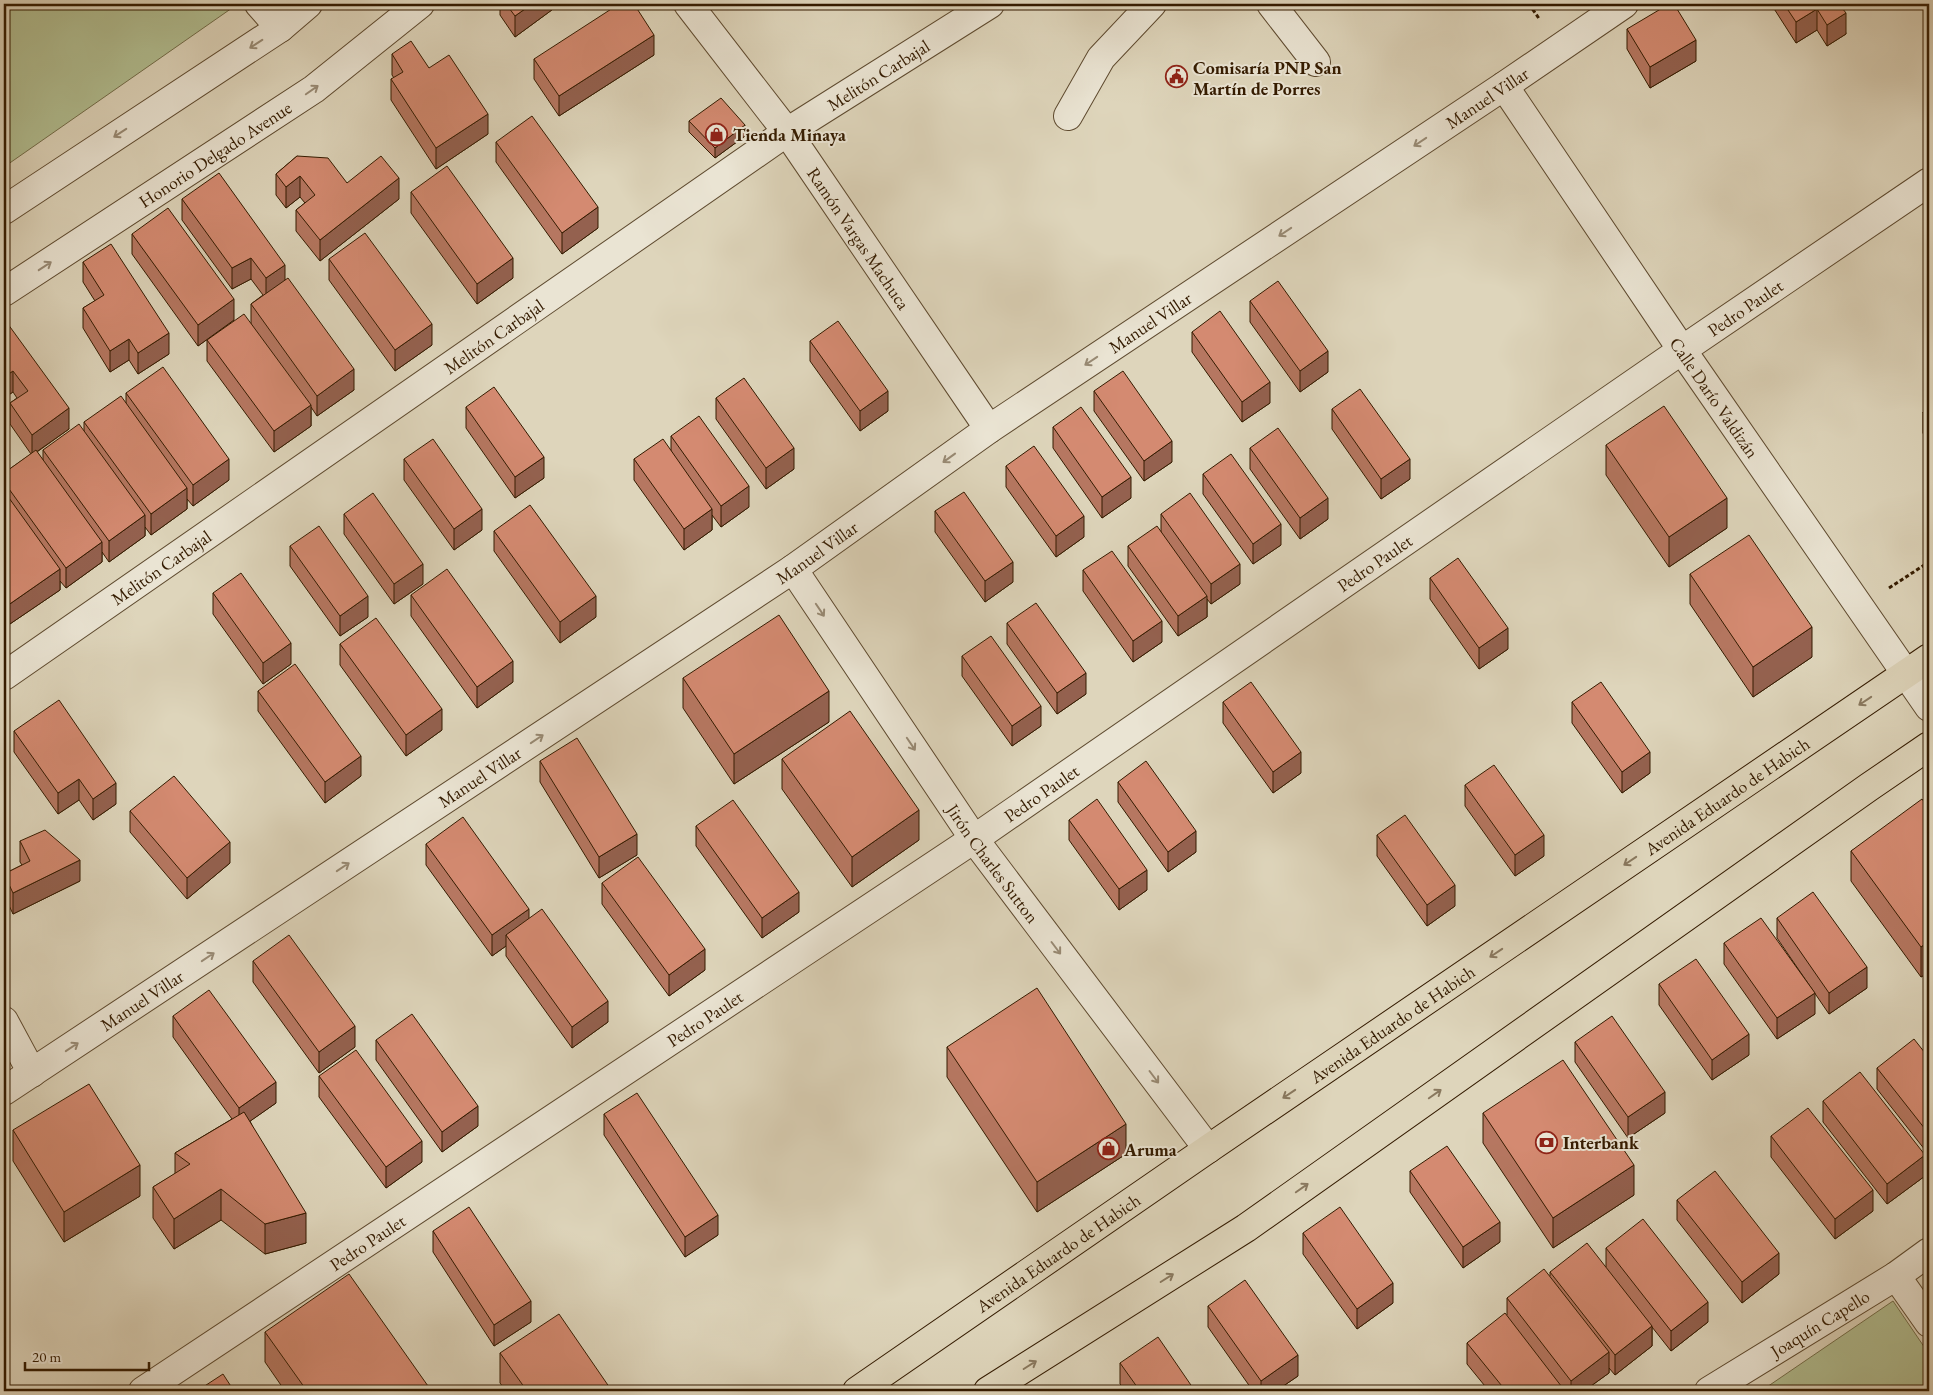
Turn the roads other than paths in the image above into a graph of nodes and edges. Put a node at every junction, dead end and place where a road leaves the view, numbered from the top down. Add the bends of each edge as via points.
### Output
1 (258, 4) edge
2 (308, 4) edge
3 (420, 4) edge
4 (688, 4) edge
5 (990, 4) edge
6 (1152, 4) edge
7 (1624, 4) edge
8 (1277, 6) edge
9 (280, 28) junction
10 (1316, 62) dead end
11 (1504, 86) junction
12 (1068, 116) dead end
13 (787, 132) junction
14 (1929, 182) edge
15 (4, 210) edge
16 (4, 292) edge
17 (1682, 350) junction
18 (989, 429) junction
19 (793, 569) junction
20 (1929, 658) edge
21 (1906, 674) junction
22 (4, 676) edge
23 (1929, 706) edge
24 (1929, 746) edge
25 (974, 839) junction
26 (4, 1020) edge
27 (32, 1074) junction
28 (4, 1091) edge
29 (1208, 1149) junction
30 (1929, 1252) edge
31 (1896, 1276) junction
32 (1929, 1323) edge
33 (143, 1391) edge
34 (857, 1391) edge
35 (988, 1391) edge
36 (1709, 1391) edge

1 - 9 street
2 - 9 street
16 -> 3 street, Honorio Delgado Avenue via 314,89
4 - 13 street, Ramón Vargas Machuca
5 - 13 street, Melitón Carbajal
6 - 12 street via 1102,58
7 - 11 street, Manuel Villar
8 - 10 street
9 -> 15 street
11 - 17 street, Calle Darío Valdizán
11 -> 18 street, Manuel Villar
13 - 18 street, Ramón Vargas Machuca
13 - 22 street, Melitón Carbajal
14 - 17 street, Pedro Paulet
17 - 21 street, Calle Darío Valdizán
17 - 25 street, Pedro Paulet
18 -> 19 street, Manuel Villar
19 -> 25 street, Jirón Charles Sutton
27 -> 19 street, Manuel Villar
20 - 21 main road, Avenida Eduardo de Habich
21 - 23 street, Calle Darío Valdizán
21 -> 29 main road, Avenida Eduardo de Habich
35 -> 24 main road via 1246,1228
25 -> 29 street, Jirón Charles Sutton
25 - 33 street, Pedro Paulet
26 - 27 street
27 - 28 street, Manuel Villar
29 - 34 main road, Avenida Eduardo de Habich
30 - 31 street, Joaquín Capello
31 - 32 street
31 - 36 street, Joaquín Capello

